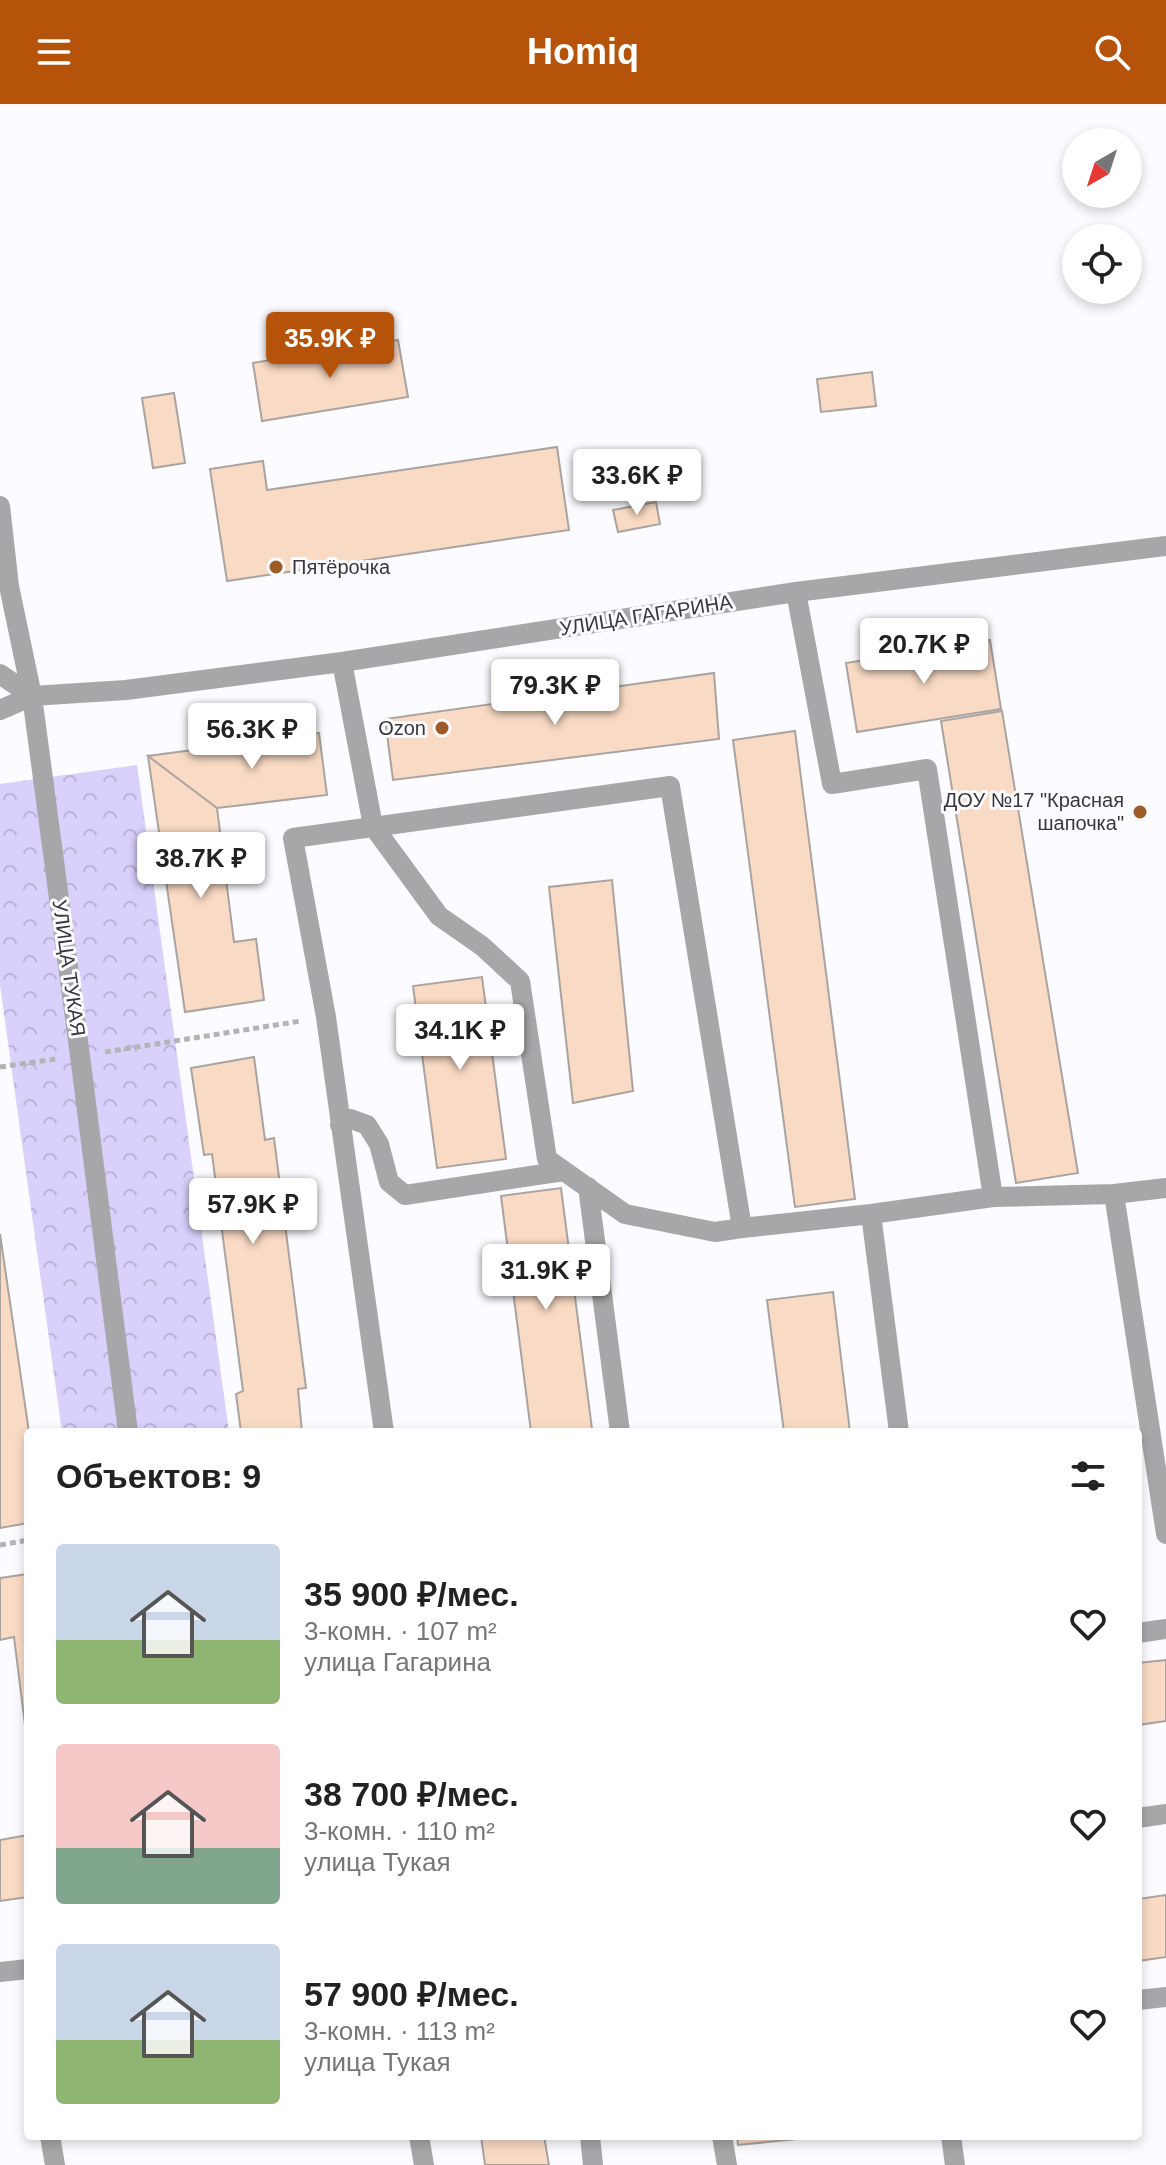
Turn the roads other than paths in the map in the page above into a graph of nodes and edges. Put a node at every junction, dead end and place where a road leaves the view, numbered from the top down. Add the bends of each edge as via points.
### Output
1 (0, 506) edge
2 (1166, 546) edge
3 (796, 592) junction
4 (342, 662) junction
5 (0, 674) edge
6 (32, 696) junction
7 (0, 710) edge
8 (373, 826) junction
9 (340, 1125) junction
10 (564, 1171) junction
11 (588, 1187) junction
12 (1166, 1188) edge
13 (1114, 1194) junction
14 (993, 1197) junction
15 (871, 1214) junction
16 (742, 1228) junction
17 (127, 1428) edge
18 (383, 1428) edge
19 (619, 1428) edge
20 (898, 1428) edge
21 (1166, 1534) edge
22 (1166, 1629) edge
23 (1142, 1632) edge
24 (1166, 1814) edge
25 (1142, 1817) edge
26 (0, 1972) edge
27 (24, 1974) edge
28 (1166, 1997) edge
29 (1142, 2000) edge
30 (51, 2140) edge
31 (420, 2140) edge
32 (590, 2140) edge
33 (723, 2140) edge
34 (952, 2140) edge
35 (55, 2165) edge
36 (424, 2165) edge
37 (593, 2165) edge
38 (727, 2165) edge
39 (955, 2165) edge

1 - 6 street, УЛИЦА ТУКАЯ via 9,586
2 - 3 street, УЛИЦА ГАГАРИНА
3 - 4 street, УЛИЦА ГАГАРИНА
3 - 14 street via 832,784 927,769
4 - 6 street, УЛИЦА ГАГАРИНА via 126,690
4 - 8 street
5 - 6 street
6 - 7 street, УЛИЦА ГАГАРИНА
6 - 17 street, УЛИЦА ТУКАЯ
8 - 9 street via 293,838
8 - 10 street via 439,916 520,981 547,1159
8 - 16 street via 670,786
9 - 10 street via 351,1119 367,1125 379,1144 389,1182 405,1195
9 - 18 street
10 - 11 street
11 - 16 street via 625,1214 715,1232
11 - 19 street
12 - 13 street
13 - 14 street
13 - 21 street
14 - 15 street
15 - 16 street
15 - 20 street
22 - 23 street
24 - 25 street
26 - 27 street
28 - 29 street
30 - 35 street
31 - 36 street
32 - 37 street
33 - 38 street
34 - 39 street

